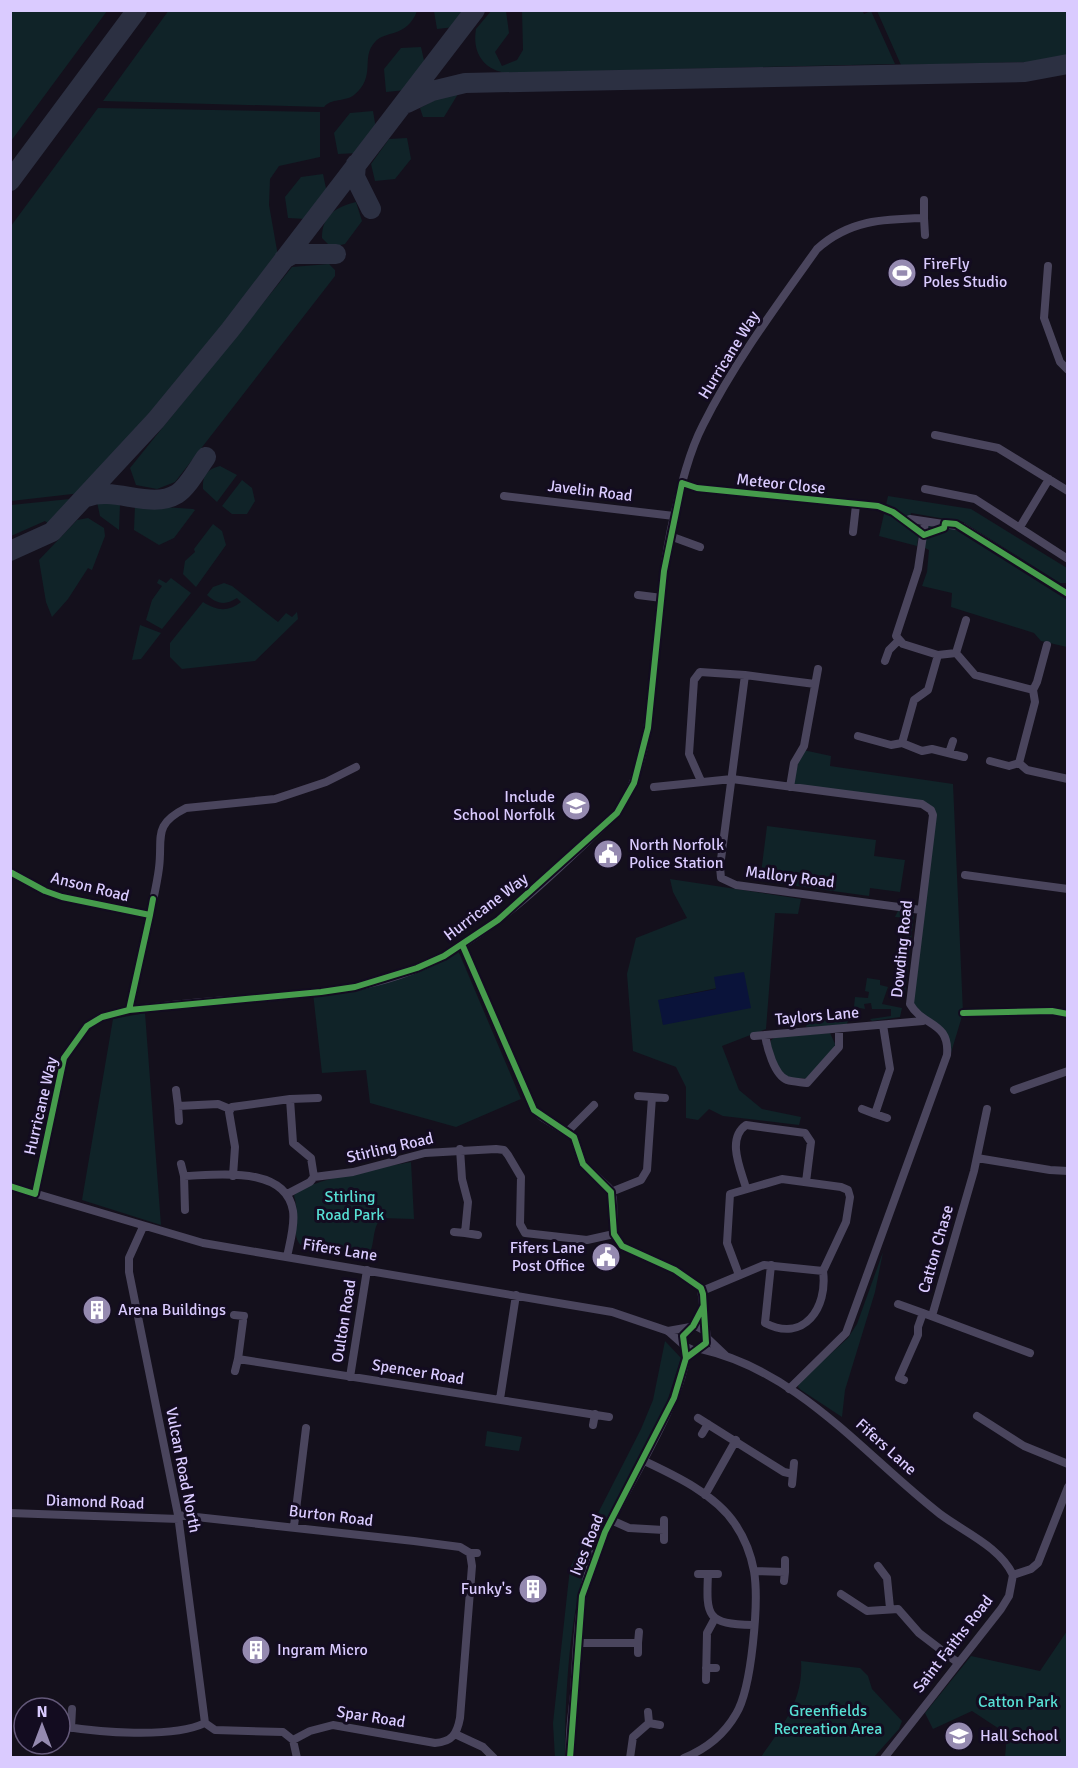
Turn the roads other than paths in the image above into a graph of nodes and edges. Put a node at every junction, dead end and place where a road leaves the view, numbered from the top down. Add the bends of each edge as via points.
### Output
1 (924, 200) dead end
2 (924, 218) junction
3 (925, 235) dead end
4 (1048, 266) dead end
5 (1068, 370) edge
6 (935, 435) dead end
7 (1048, 479) junction
8 (682, 483) junction
9 (925, 489) dead end
10 (1068, 491) edge
11 (504, 496) dead end
12 (855, 505) junction
13 (878, 506) dead end
14 (674, 516) junction
15 (910, 519) dead end
16 (925, 522) junction
17 (1020, 527) junction
18 (853, 532) dead end
19 (670, 536) junction
20 (700, 548) dead end
21 (1068, 559) edge
22 (1068, 594) edge
23 (638, 595) dead end
24 (662, 598) junction
25 (966, 620) dead end
26 (898, 641) junction
27 (1047, 645) dead end
28 (956, 653) junction
29 (938, 655) junction
30 (885, 661) dead end
31 (818, 669) dead end
32 (745, 675) junction
33 (815, 684) junction
34 (1033, 690) junction
35 (863, 740) dead end
36 (953, 741) dead end
37 (902, 743) junction
38 (950, 753) junction
39 (964, 757) dead end
40 (990, 760) dead end
41 (1019, 763) junction
42 (356, 767) dead end
43 (732, 779) junction
44 (1068, 779) edge
45 (701, 781) junction
46 (654, 787) dead end
47 (790, 787) junction
48 (10, 872) edge
49 (965, 875) dead end
50 (1068, 889) edge
51 (921, 910) junction
52 (150, 915) junction
53 (910, 1004) junction
54 (129, 1010) junction
55 (963, 1013) dead end
56 (1068, 1014) edge
57 (923, 1021) junction
58 (906, 1023) junction
59 (883, 1025) junction
60 (839, 1030) junction
61 (765, 1035) junction
62 (754, 1036) dead end
63 (1068, 1071) edge
64 (176, 1090) dead end
65 (1020, 1090) dead end
66 (638, 1096) dead end
67 (652, 1097) junction
68 (318, 1098) dead end
69 (529, 1098) dead end
70 (665, 1098) dead end
71 (290, 1099) junction
72 (178, 1106) junction
73 (594, 1106) dead end
74 (230, 1109) junction
75 (862, 1109) dead end
76 (987, 1109) dead end
77 (875, 1114) junction
78 (887, 1118) dead end
79 (179, 1121) dead end
80 (568, 1131) junction
81 (460, 1149) junction
82 (977, 1158) junction
83 (181, 1164) dead end
84 (1068, 1171) edge
85 (184, 1176) junction
86 (233, 1176) junction
87 (314, 1178) junction
88 (806, 1182) junction
89 (10, 1186) edge
90 (746, 1188) junction
91 (611, 1192) junction
92 (35, 1194) junction
93 (287, 1194) junction
94 (185, 1210) dead end
95 (142, 1227) junction
96 (454, 1232) dead end
97 (465, 1233) junction
98 (614, 1234) junction
99 (478, 1235) dead end
100 (287, 1257) junction
101 (771, 1265) junction
102 (367, 1270) junction
103 (823, 1271) junction
104 (739, 1275) junction
105 (702, 1291) junction
106 (516, 1295) junction
107 (898, 1304) dead end
108 (704, 1307) junction
109 (928, 1314) junction
110 (234, 1315) dead end
111 (690, 1328) junction
112 (668, 1331) junction
113 (706, 1335) junction
114 (692, 1348) junction
115 (1030, 1353) dead end
116 (727, 1356) junction
117 (238, 1359) junction
118 (236, 1371) dead end
119 (350, 1377) junction
120 (899, 1378) dead end
121 (789, 1389) junction
122 (500, 1400) junction
123 (595, 1414) junction
124 (977, 1416) dead end
125 (609, 1417) dead end
126 (698, 1418) dead end
127 (708, 1424) junction
128 (593, 1425) dead end
129 (306, 1428) dead end
130 (702, 1434) dead end
131 (736, 1440) junction
132 (642, 1460) junction
133 (794, 1463) dead end
134 (1068, 1464) edge
135 (793, 1474) junction
136 (792, 1484) dead end
137 (1068, 1487) edge
138 (705, 1495) junction
139 (10, 1513) edge
140 (179, 1517) junction
141 (611, 1520) junction
142 (664, 1520) dead end
143 (294, 1526) junction
144 (664, 1530) junction
145 (664, 1540) dead end
146 (785, 1560) dead end
147 (884, 1569) dead end
148 (754, 1571) junction
149 (718, 1574) dead end
150 (1013, 1575) junction
151 (841, 1594) dead end
152 (890, 1608) junction
153 (714, 1620) junction
154 (753, 1625) junction
155 (639, 1632) dead end
156 (577, 1643) junction
157 (957, 1662) junction
158 (706, 1668) junction
159 (716, 1668) dead end
160 (706, 1680) dead end
161 (648, 1712) dead end
162 (205, 1723) junction
163 (649, 1723) junction
164 (660, 1725) dead end
165 (72, 1728) edge
166 (455, 1734) junction
167 (293, 1740) junction
168 (297, 1758) edge
169 (494, 1758) edge
170 (570, 1758) edge
171 (630, 1758) edge
172 (684, 1758) edge
173 (884, 1758) edge

1 - 2 street
2 - 3 street
2 - 8 street, Hurricane Way via 859,223 817,249 736,368 702,426
4 - 5 street via 1044,318 1060,362
6 - 7 street via 998,448
7 - 10 street
7 - 17 street
8 - 12 street, Meteor Close
8 - 14 street, Hurricane Way
9 - 17 street via 975,499
11 - 14 street, Javelin Road
12 - 13 street, Meteor Close
12 - 18 street
14 - 19 street, Hurricane Way
15 - 16 street
16 - 22 street via 963,527
16 - 26 street via 918,569 897,629
17 - 21 street
19 - 20 street
19 - 24 street, Hurricane Way
23 - 24 street
24 - 54 street, Hurricane Way via 648,728 640,768 627,797 617,813 498,920 444,956 355,987
25 - 28 street
26 - 29 street
26 - 30 street
27 - 34 street
28 - 29 street
28 - 34 street via 975,675
29 - 37 street via 928,690 912,704
31 - 33 street
32 - 33 street
32 - 43 street
32 - 45 street via 709,667 696,675 689,754
33 - 47 street via 804,746 794,763
34 - 41 street via 1035,702
35 - 37 street
36 - 38 street
37 - 38 street via 922,752 932,749
38 - 39 street
40 - 41 street via 1001,767
41 - 44 street via 1027,770
42 - 52 street, Anson Road via 275,799 186,808 169,818 160,832 160,866
43 - 45 street, Dowding Road
43 - 47 street, Dowding Road
43 - 51 street, Mallory Road via 720,867 721,878 727,883
45 - 46 street, Dowding Road via 686,787
47 - 51 street, Dowding Road via 927,806 933,815
48 - 52 street, Anson Road via 62,897
49 - 50 street
51 - 53 street, Dowding Road
52 - 54 street
53 - 57 street, Dowding Road
53 - 58 street
54 - 92 street, Hurricane Way via 102,1017 87,1026 64,1058
55 - 56 street
57 - 58 street, Taylors Lane
57 - 121 street, Dowding Road via 941,1030 947,1055 853,1316 842,1337
58 - 59 street, Taylors Lane
59 - 60 street, Taylors Lane
59 - 77 street, Taylors Lane via 890,1069
60 - 61 street, Taylors Lane
60 - 61 street via 839,1047 807,1083 781,1076
61 - 62 street, Taylors Lane
63 - 65 street
64 - 72 street
66 - 67 street
67 - 70 street
67 - 91 street via 645,1176
68 - 71 street
69 - 80 street via 542,1117
71 - 74 street
71 - 87 street via 293,1143 311,1158
72 - 74 street via 218,1104
72 - 79 street
73 - 80 street via 581,1112
74 - 86 street via 235,1153
75 - 77 street
76 - 82 street, Catton Chase
77 - 78 street
80 - 91 street via 578,1145 583,1164
81 - 87 street, Stirling Road
81 - 97 street via 468,1202
81 - 98 street, Stirling Road via 496,1149 508,1155 522,1181 520,1224 525,1233 587,1240
82 - 84 street
82 - 109 street, Catton Chase
83 - 85 street
85 - 86 street
85 - 94 street
86 - 93 street via 267,1179
87 - 93 street, Stirling Road
88 - 90 street via 775,1179
88 - 90 street via 810,1136 746,1125 739,1131 735,1150
88 - 103 street via 842,1187 849,1192 846,1222
89 - 92 street, Fifers Lane
90 - 104 street via 727,1197 727,1243
91 - 98 street
92 - 95 street, Fifers Lane
93 - 100 street via 293,1219
95 - 100 street, Fifers Lane via 203,1243
95 - 140 street, Vulcan Road North via 129,1264
96 - 97 street
97 - 99 street
98 - 105 street via 630,1252 675,1270
100 - 102 street, Fifers Lane
101 - 103 street
101 - 103 street via 765,1323 795,1329 816,1313
101 - 104 street
102 - 106 street, Fifers Lane
102 - 119 street, Oulton Road
104 - 105 street
105 - 108 street
106 - 112 street, Fifers Lane via 595,1308
106 - 122 street
107 - 109 street, Catton Chase
108 - 111 street
108 - 113 street
109 - 115 street, Catton Chase
109 - 120 street via 918,1327
110 - 117 street via 243,1319
111 - 112 street, Fifers Lane
111 - 113 street, Fifers Lane
111 - 114 street via 683,1336
112 - 114 street, Fifers Lane
113 - 114 street
113 - 116 street, Fifers Lane
114 - 116 street, Fifers Lane
114 - 132 street, Ives Road via 665,1418
116 - 121 street, Fifers Lane
117 - 118 street
117 - 119 street, Spencer Road
119 - 122 street, Spencer Road
121 - 150 street, Fifers Lane via 837,1424 940,1514 995,1552
122 - 123 street, Spencer Road
123 - 125 street, Spencer Road
123 - 128 street
124 - 134 street via 1024,1446
126 - 127 street
127 - 130 street
127 - 131 street
129 - 143 street
131 - 135 street via 777,1468
131 - 138 street
132 - 138 street
132 - 141 street, Ives Road
133 - 135 street
135 - 136 street
137 - 150 street via 1038,1563
138 - 148 street via 735,1524
139 - 140 street, Diamond Road
140 - 143 street, Burton Road
140 - 162 street, Vulcan Road North
141 - 144 street via 629,1527
141 - 156 street, Ives Road via 588,1573
142 - 144 street
143 - 166 street, Burton Road via 460,1547 474,1553 460,1718
144 - 145 street
146 - 148 street via 785,1576
147 - 152 street
148 - 154 street
149 - 153 street via 703,1574 706,1602
150 - 157 street, Saint Faiths Road via 1009,1596 1001,1609
151 - 152 street via 849,1604 872,1612
152 - 157 street via 898,1610 919,1633
153 - 154 street
153 - 158 street via 707,1633
154 - 172 street via 747,1685 736,1715 713,1742
155 - 156 street via 638,1648
156 - 170 street, Ives Road
157 - 173 street, Saint Faiths Road
158 - 159 street
158 - 160 street
161 - 163 street
162 - 165 street via 183,1730
162 - 167 street via 215,1730 279,1731
163 - 164 street
163 - 171 street via 633,1737
166 - 167 street, Spar Road via 449,1740 435,1743 333,1725 316,1728
166 - 169 street via 483,1747
167 - 168 street

